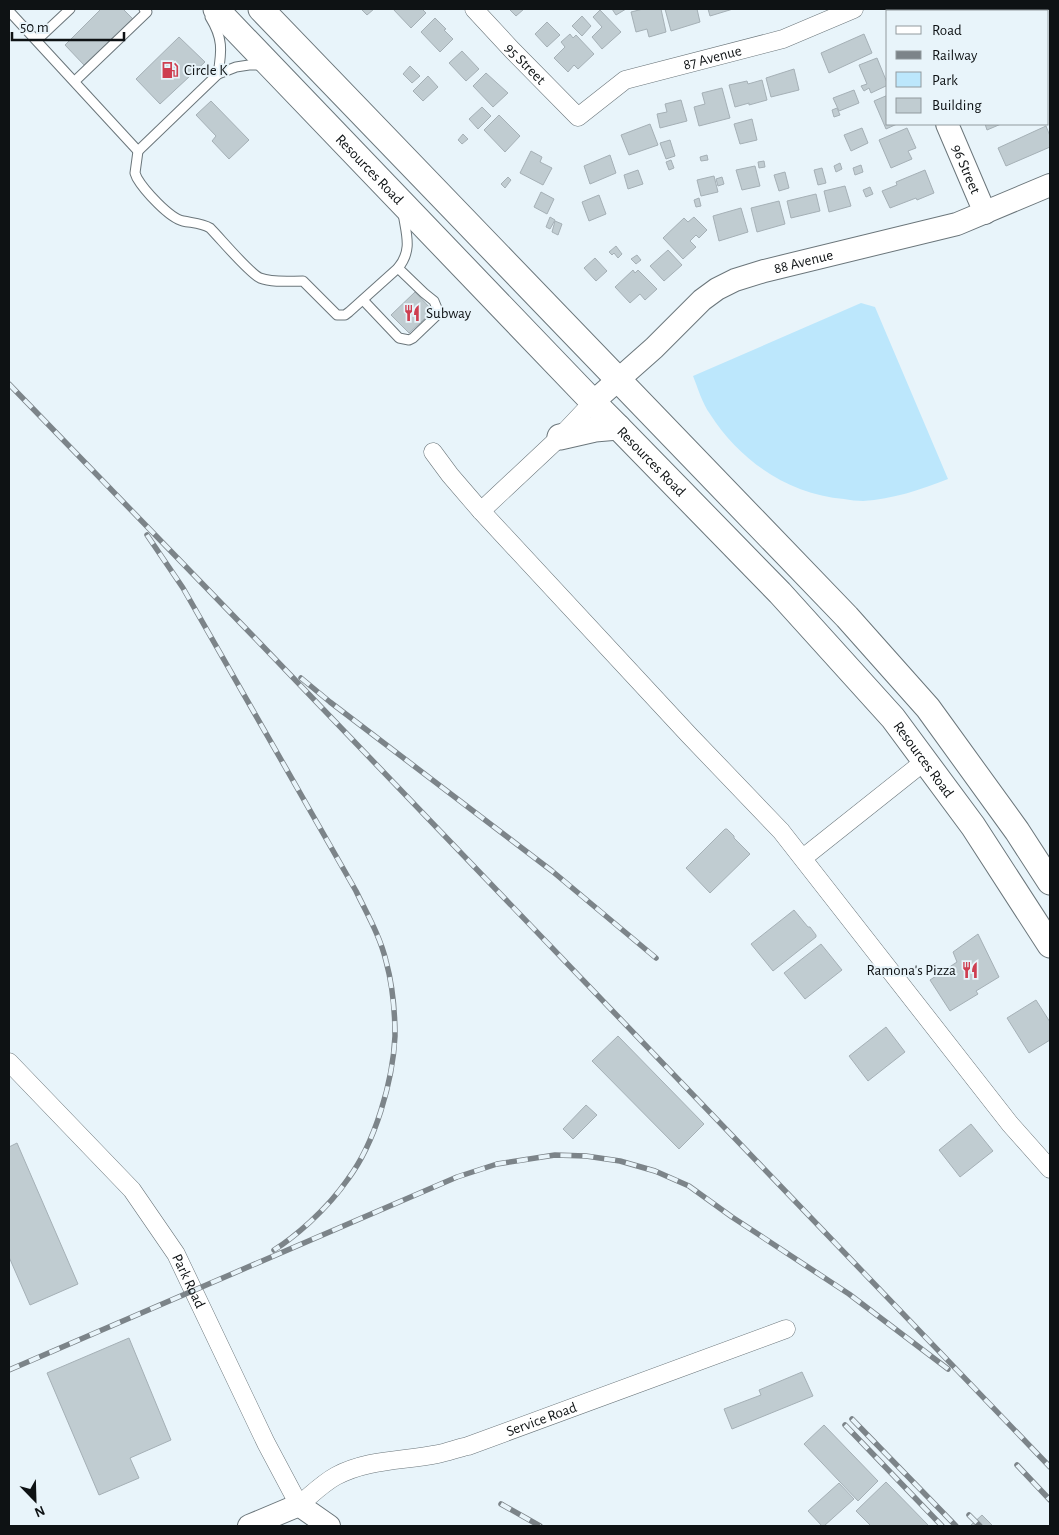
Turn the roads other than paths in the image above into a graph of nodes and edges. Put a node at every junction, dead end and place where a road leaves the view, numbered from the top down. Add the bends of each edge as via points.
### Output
1 (70, 9) edge
2 (144, 9) edge
3 (206, 9) edge
4 (216, 9) edge
5 (261, 9) edge
6 (474, 9) edge
7 (854, 9) edge
8 (11, 11) edge
9 (37, 40) junction
10 (271, 67) junction
11 (218, 74) junction
12 (75, 81) junction
13 (578, 117) joint
14 (947, 125) edge
15 (138, 150) junction
16 (1050, 185) edge
17 (402, 203) junction
18 (985, 213) junction
19 (398, 268) junction
20 (363, 300) junction
21 (619, 379) junction
22 (592, 402) junction
23 (618, 427) junction
24 (560, 437) junction
25 (432, 452) dead end
26 (481, 511) junction
27 (925, 761) junction
28 (803, 858) junction
29 (1050, 882) edge
30 (1050, 945) edge
31 (9, 1062) edge
32 (1050, 1169) edge
33 (786, 1329) dead end
34 (299, 1505) junction
35 (249, 1526) edge
36 (328, 1526) edge

1 - 9 lane
2 - 12 lane via 147,12
3 - 11 lane via 220,38 222,51
4 - 10 main road, Resources Road
5 - 21 main road
6 - 13 street, 95 Street
7 - 13 street, 87 Avenue via 783,39 625,80
8 - 9 lane
9 - 12 lane
10 - 11 lane via 249,65
10 - 17 main road, Resources Road
11 - 15 lane
12 - 15 lane
14 - 18 street, 96 Street
15 - 20 lane via 137,178 169,214 181,221 206,225 256,276 269,280 303,281 337,315 345,315
16 - 18 street, 88 Avenue
17 - 19 lane via 408,248
17 - 22 main road, Resources Road
18 - 21 street, 88 Avenue via 957,224 735,280 702,300
19 - 20 lane
19 - 20 lane via 434,301 439,313 413,338 399,338
21 - 22 street, 88 Avenue
21 - 29 main road via 847,617 928,708
22 - 23 main road, Resources Road
22 - 24 street
23 - 24 main road
23 - 27 main road, Resources Road via 780,593 893,718
24 - 26 street
25 - 26 street
26 - 28 street
27 - 28 street
27 - 30 main road, Resources Road via 973,826
28 - 32 street via 1005,1117
31 - 34 street, Park Road via 132,1190 176,1254
33 - 34 street, Service Road via 468,1446 350,1469 334,1477
34 - 35 street
34 - 36 street, Park Road

